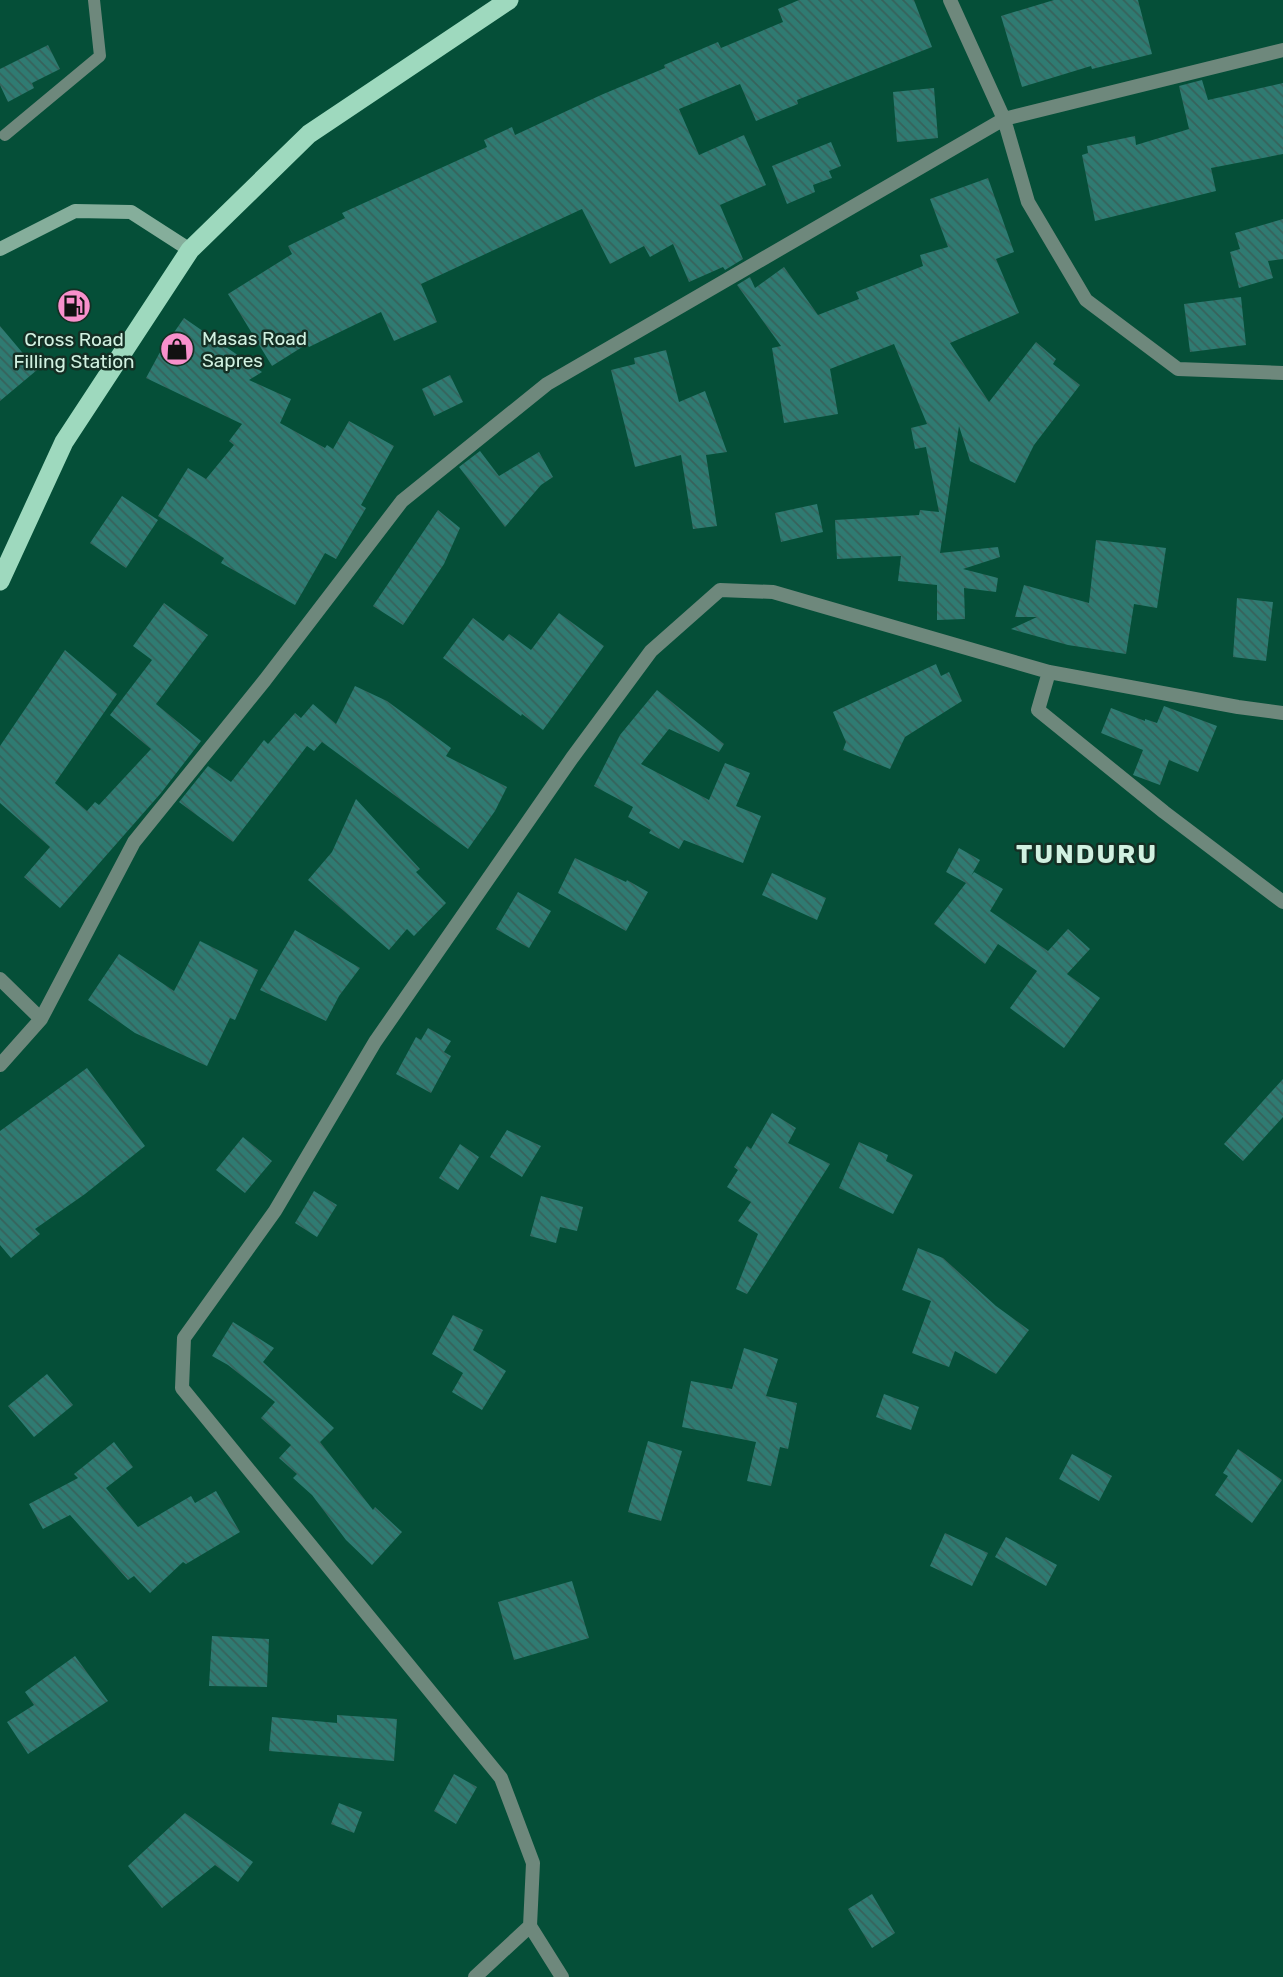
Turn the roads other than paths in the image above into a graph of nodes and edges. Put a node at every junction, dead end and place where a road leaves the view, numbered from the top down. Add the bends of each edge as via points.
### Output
1 (94, 0) edge
2 (509, 0) edge
3 (950, 0) edge
4 (1283, 50) edge
5 (1004, 118) junction
6 (5, 135) dead end
7 (0, 249) edge
8 (190, 250) junction
9 (1283, 373) edge
10 (0, 581) edge
11 (1049, 672) junction
12 (1283, 713) edge
13 (1283, 902) edge
14 (0, 979) edge
15 (41, 1019) junction
16 (0, 1065) edge
17 (530, 1926) junction
18 (475, 1977) edge
19 (562, 1977) edge

1 - 6 lane via 100,57
2 - 8 highway via 309,134
3 - 5 street
4 - 5 street
5 - 9 street via 1028,202 1086,300 1178,369
5 - 15 street via 547,384 402,501 134,842
7 - 8 main road via 75,211 131,212
8 - 10 highway via 64,442
11 - 12 street
11 - 13 street via 1038,710
11 - 17 street via 773,592 720,590 651,651 572,758 375,1042 275,1211 184,1338 181,1388 501,1778 533,1863
14 - 15 street
15 - 16 street
17 - 18 street
17 - 19 street

